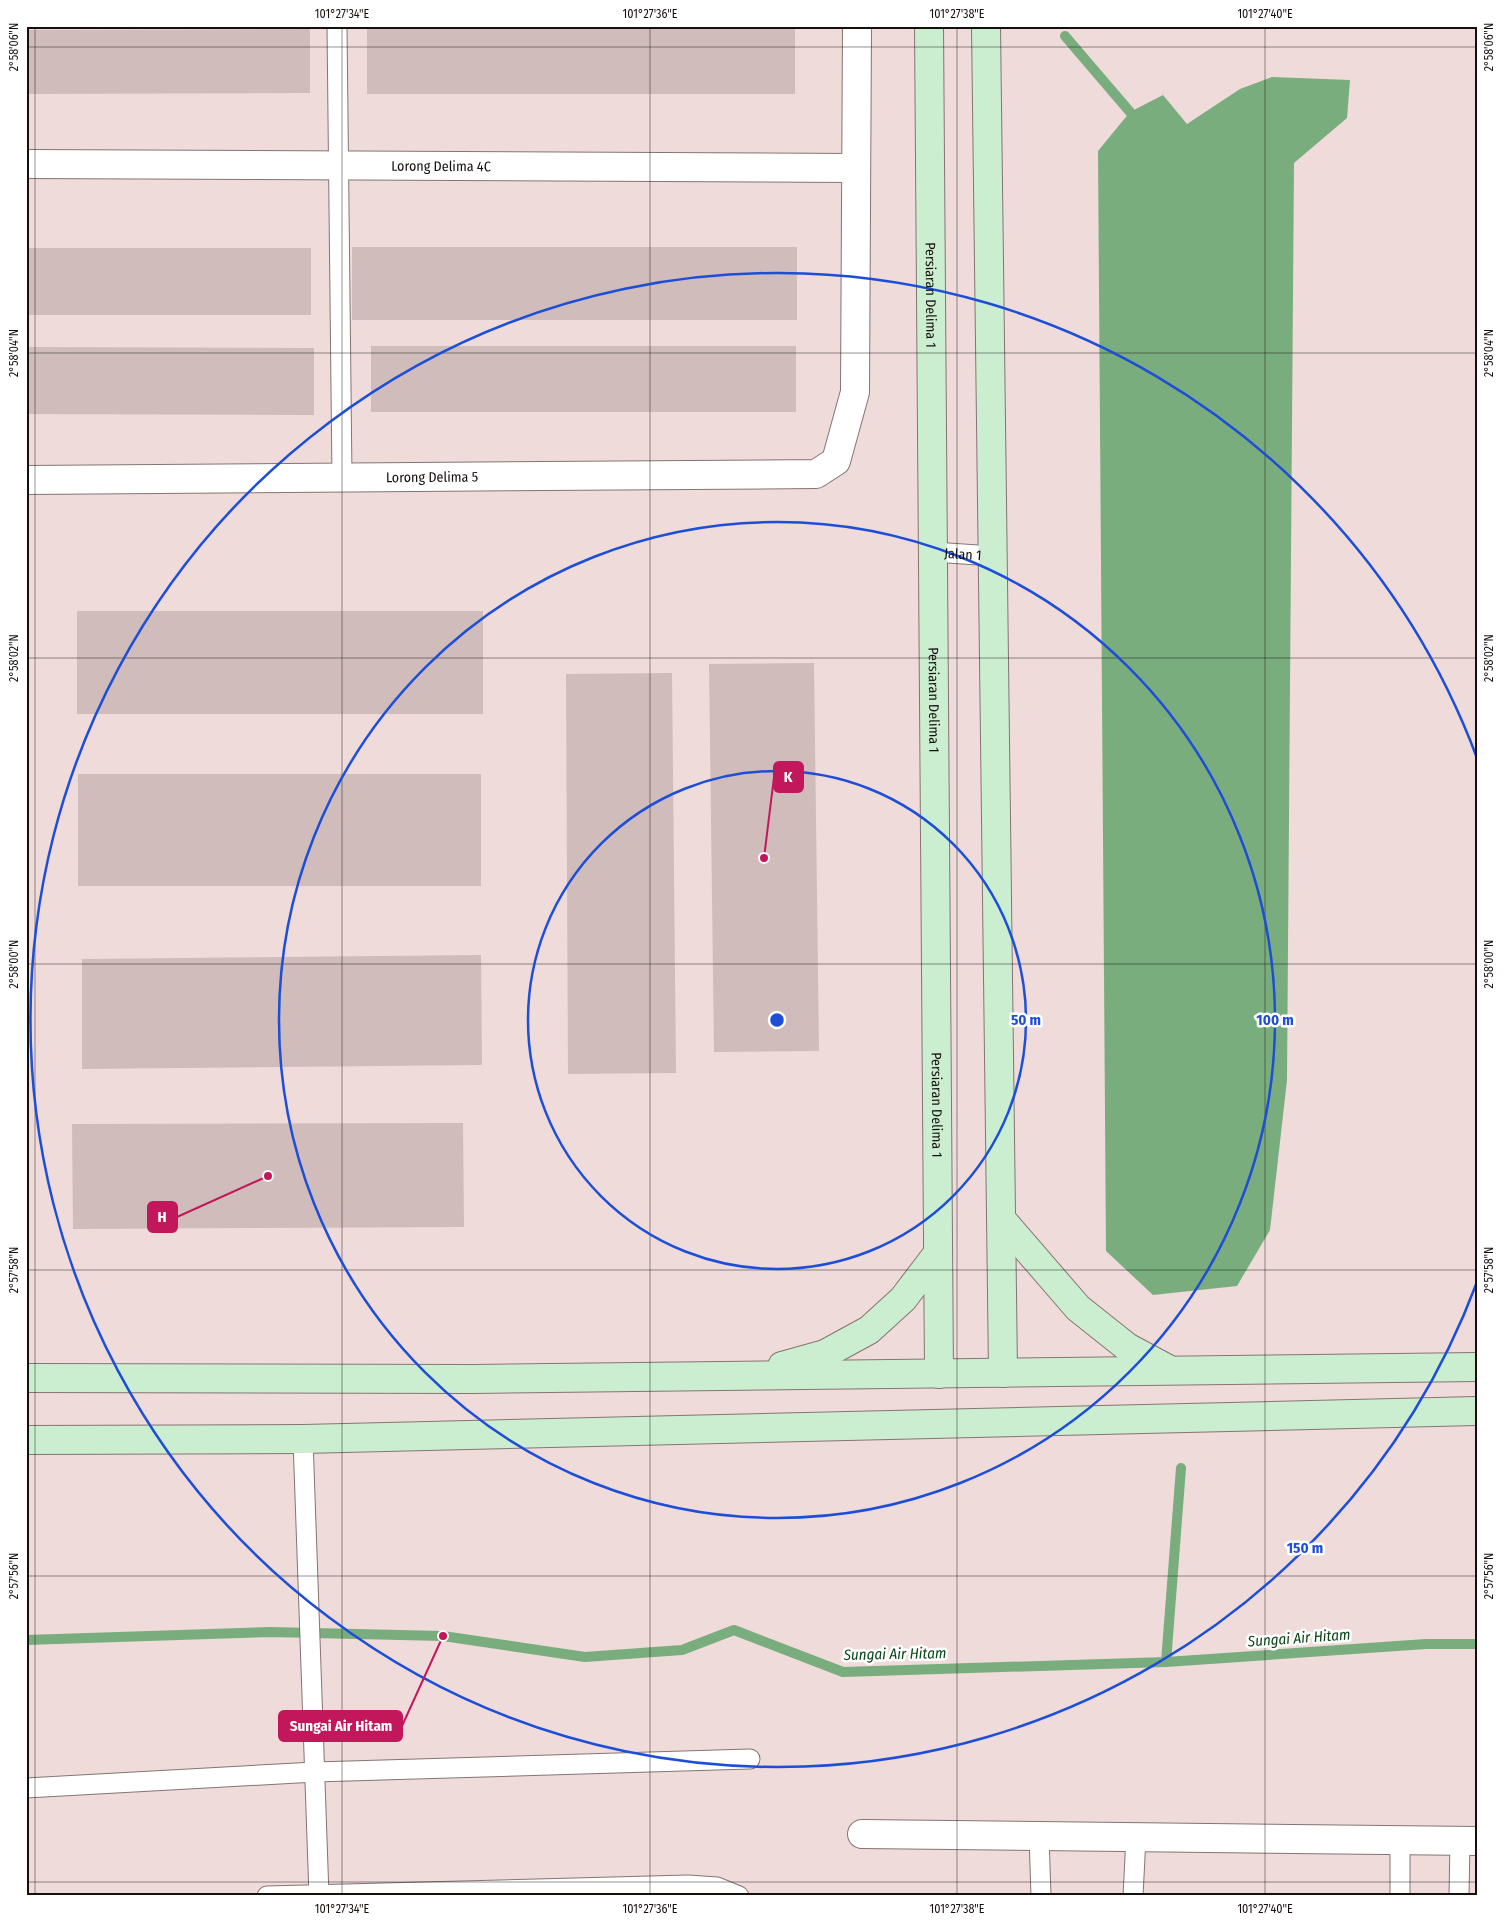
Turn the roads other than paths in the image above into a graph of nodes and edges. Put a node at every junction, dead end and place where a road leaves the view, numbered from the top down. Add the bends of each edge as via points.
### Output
1 (336, 26) edge
2 (856, 26) edge
3 (929, 26) edge
4 (986, 26) edge
5 (26, 164) edge
6 (339, 166) junction
7 (856, 168) junction
8 (342, 478) junction
9 (26, 480) edge
10 (933, 552) junction
11 (993, 556) junction
12 (1002, 1220) junction
13 (938, 1253) junction
14 (1477, 1367) edge
15 (1172, 1371) junction
16 (1003, 1373) junction
17 (939, 1374) junction
18 (742, 1376) junction
19 (26, 1378) edge
20 (1477, 1411) edge
21 (303, 1439) junction
22 (26, 1440) edge
23 (750, 1759) dead end
24 (314, 1763) junction
25 (26, 1788) edge
26 (862, 1834) dead end
27 (1039, 1836) junction
28 (1136, 1837) junction
29 (1400, 1840) junction
30 (1468, 1841) edge
31 (319, 1894) edge
32 (267, 1896) edge
33 (739, 1896) edge
34 (1041, 1896) edge
35 (1133, 1896) edge
36 (1400, 1896) edge
37 (1459, 1896) edge

1 - 6 lane
2 - 7 street
3 - 10 street, Persiaran Delima 1
4 - 11 street
5 - 6 street, Lorong Delima 4C
6 - 7 street, Lorong Delima 4C
6 - 8 lane
7 - 8 street, Lorong Delima 5 via 854,392 836,461 816,474
8 - 9 street, Lorong Delima 5
10 - 11 lane, Jalan 1
10 - 13 street, Persiaran Delima 1
11 - 12 street
12 - 15 street via 1078,1308 1127,1347
12 - 16 street
13 - 17 street, Persiaran Delima 1
13 - 18 street via 903,1299 869,1330 825,1354
14 - 15 street
15 - 16 street
16 - 17 street
17 - 18 street
18 - 19 street
20 - 21 street
21 - 22 street
21 - 24 lane
23 - 24 lane
24 - 25 lane
24 - 31 lane
26 - 27 street
27 - 28 street
27 - 34 lane
28 - 29 street
28 - 35 lane
29 - 30 street
29 - 36 lane
30 - 37 lane
31 - 32 lane
31 - 33 lane via 688,1885 717,1887

